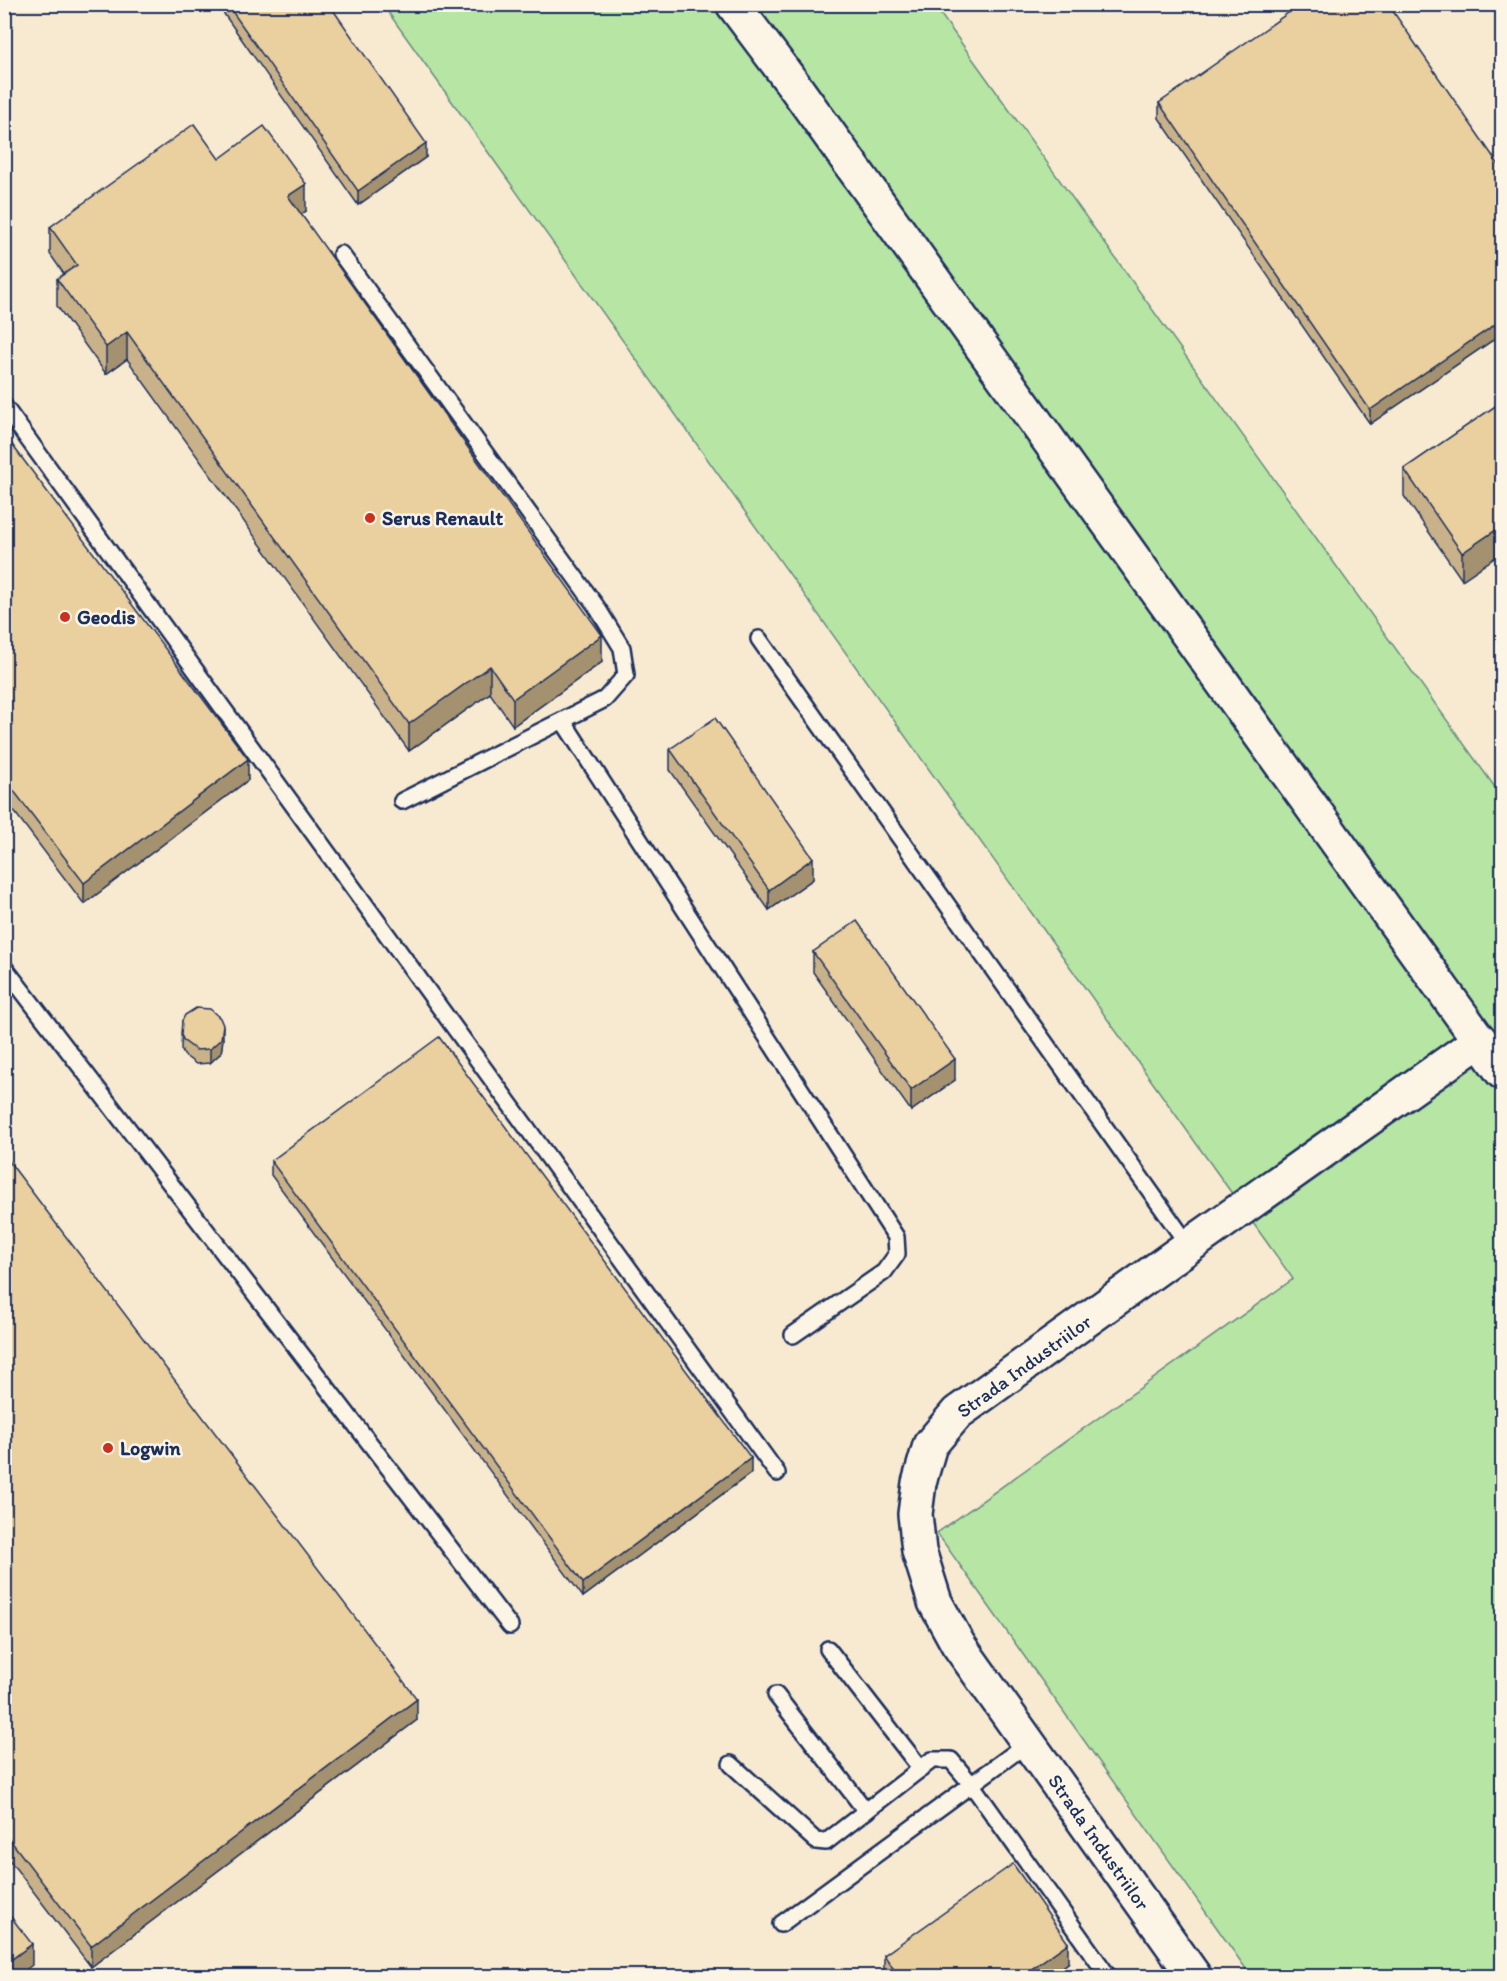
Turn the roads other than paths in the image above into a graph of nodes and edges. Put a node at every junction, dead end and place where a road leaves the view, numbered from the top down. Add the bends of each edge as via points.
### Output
1 (733, 4) edge
2 (341, 254) dead end
3 (4, 406) edge
4 (759, 639) dead end
5 (563, 721) junction
6 (402, 801) dead end
7 (4, 967) edge
8 (1480, 1040) junction
9 (1503, 1072) edge
10 (1189, 1246) junction
11 (793, 1335) dead end
12 (777, 1473) dead end
13 (510, 1626) dead end
14 (828, 1649) dead end
15 (776, 1695) dead end
16 (1028, 1743) junction
17 (731, 1764) dead end
18 (921, 1769) junction
19 (972, 1785) junction
20 (866, 1811) junction
21 (782, 1924) dead end
22 (1108, 1977) edge
23 (1194, 1977) edge

1 - 8 street
2 - 5 lane via 596,606 621,648 626,675 605,699
3 - 12 lane
4 - 10 lane
5 - 6 lane
5 - 11 lane via 896,1237 897,1254 884,1272
7 - 13 lane
8 - 9 street
8 - 10 street, Strada Industriilor
10 - 16 street, Strada Industriilor via 957,1413 930,1445 915,1515 919,1551 935,1602 958,1644
14 - 18 lane
15 - 20 lane
16 - 19 lane
16 - 23 street, Strada Industriilor
17 - 20 lane via 816,1841 826,1842
18 - 19 lane via 932,1760 951,1760
18 - 20 lane
19 - 21 lane
19 - 22 lane

